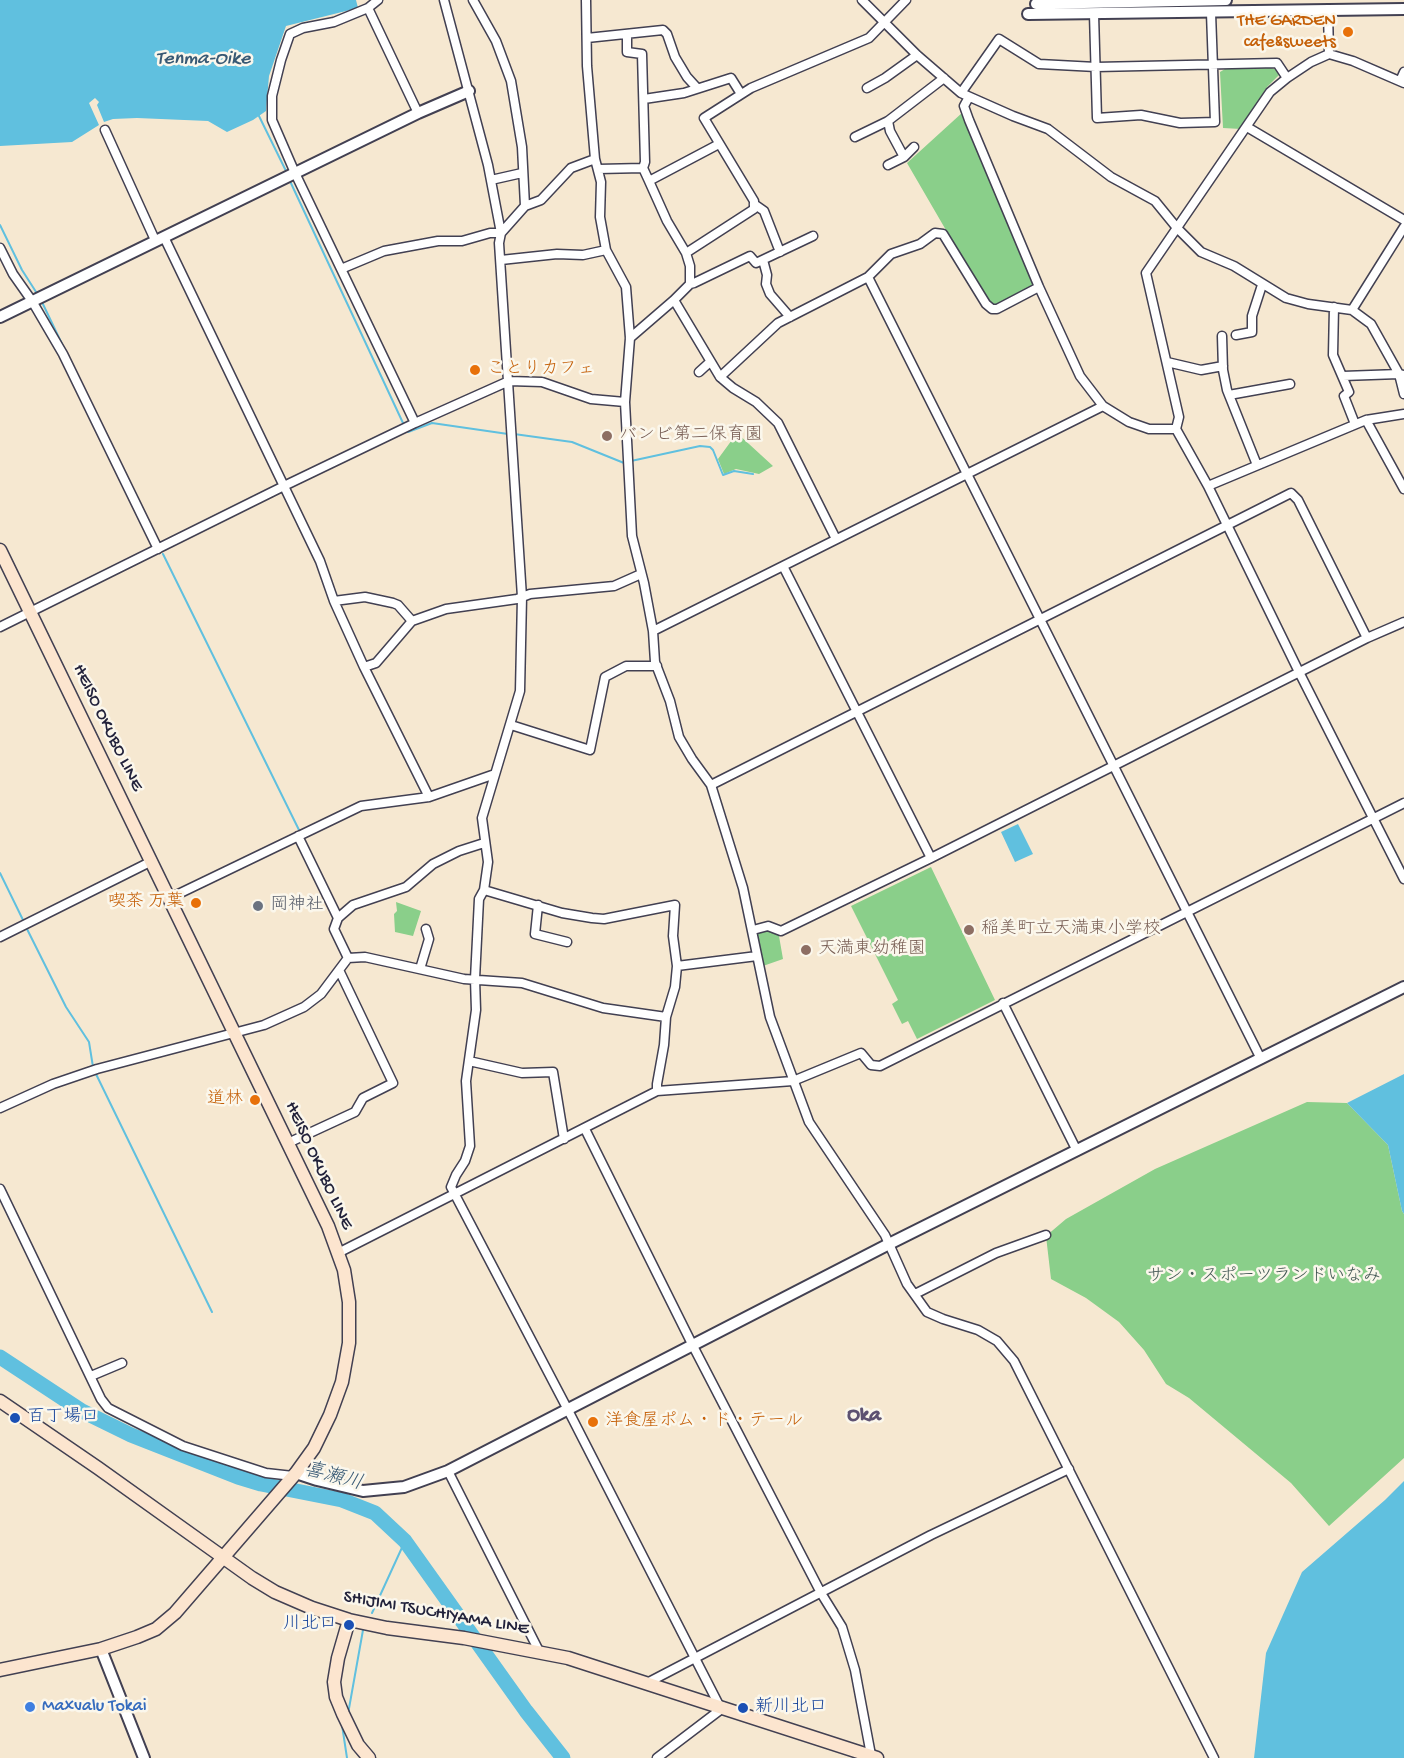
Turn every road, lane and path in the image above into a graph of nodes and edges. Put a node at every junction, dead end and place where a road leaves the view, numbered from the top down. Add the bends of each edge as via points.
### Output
1 (378, 0) edge
2 (444, 0) edge
3 (472, 0) edge
4 (586, 0) edge
5 (862, 0) edge
6 (906, 0) edge
7 (1211, 0) edge
8 (1226, 0) edge
9 (1082, 1) edge
10 (1036, 4) dead end
11 (1328, 5) edge
12 (368, 8) junction
13 (1404, 9) edge
14 (1211, 13) junction
15 (1028, 14) dead end
16 (1094, 14) junction
17 (886, 21) junction
18 (627, 34) junction
19 (587, 39) junction
20 (1329, 54) junction
21 (916, 55) junction
22 (1212, 66) junction
23 (1096, 67) junction
24 (1404, 72) edge
25 (944, 78) junction
26 (1287, 78) junction
27 (1402, 82) edge
28 (697, 88) junction
29 (867, 88) dead end
30 (469, 91) junction
31 (741, 94) junction
32 (965, 95) junction
33 (644, 99) junction
34 (418, 113) junction
35 (888, 121) junction
36 (1247, 127) junction
37 (105, 130) dead end
38 (855, 137) dead end
39 (719, 144) junction
40 (914, 147) dead end
41 (904, 157) junction
42 (595, 159) junction
43 (888, 165) dead end
44 (643, 168) junction
45 (598, 169) junction
46 (295, 173) junction
47 (522, 173) junction
48 (491, 180) junction
49 (649, 181) junction
50 (754, 204) junction
51 (525, 206) junction
52 (1404, 220) edge
53 (1404, 227) edge
54 (1177, 228) junction
55 (501, 233) junction
56 (813, 236) dead end
57 (160, 239) junction
58 (0, 248) edge
59 (606, 250) junction
60 (780, 252) junction
61 (686, 253) junction
62 (501, 260) junction
63 (763, 260) junction
64 (341, 268) junction
65 (868, 277) junction
66 (690, 284) junction
67 (1263, 285) junction
68 (1040, 287) junction
69 (674, 300) junction
70 (32, 301) junction
71 (1334, 307) junction
72 (1352, 310) junction
73 (790, 316) junction
74 (0, 317) edge
75 (1236, 335) dead end
76 (1222, 336) dead end
77 (630, 338) junction
78 (710, 362) junction
79 (1167, 362) junction
80 (1223, 366) junction
81 (699, 372) dead end
82 (1402, 374) edge
83 (1344, 376) junction
84 (720, 377) junction
85 (509, 381) junction
86 (1290, 384) dead end
87 (1404, 394) edge
88 (1229, 395) junction
89 (625, 402) junction
90 (1103, 406) junction
91 (1404, 414) edge
92 (1365, 420) junction
93 (415, 423) junction
94 (1355, 424) junction
95 (1176, 429) junction
96 (1257, 465) junction
97 (968, 472) junction
98 (284, 486) junction
99 (1208, 486) junction
100 (1404, 489) edge
101 (1227, 525) junction
102 (836, 539) junction
103 (158, 549) junction
104 (0, 550) edge
105 (783, 566) junction
106 (641, 574) junction
107 (522, 597) junction
108 (334, 601) junction
109 (30, 612) junction
110 (1040, 619) junction
111 (412, 621) junction
112 (1404, 622) edge
113 (0, 627) edge
114 (652, 631) junction
115 (1367, 638) junction
116 (657, 666) junction
117 (364, 667) junction
118 (1299, 672) junction
119 (857, 711) junction
120 (511, 725) junction
121 (1114, 764) junction
122 (495, 774) junction
123 (711, 785) junction
124 (429, 797) junction
125 (1404, 803) edge
126 (1373, 818) junction
127 (298, 836) junction
128 (484, 843) junction
129 (931, 858) junction
130 (152, 861) junction
131 (1404, 879) edge
132 (484, 890) junction
133 (170, 898) junction
134 (538, 905) junction
135 (1187, 912) junction
136 (338, 918) junction
137 (426, 929) dead end
138 (753, 930) junction
139 (0, 937) edge
140 (567, 942) dead end
141 (758, 956) junction
142 (348, 958) junction
143 (677, 966) junction
144 (420, 969) junction
145 (339, 970) junction
146 (475, 979) junction
147 (1404, 987) edge
148 (1003, 1003) junction
149 (666, 1017) junction
150 (234, 1032) junction
151 (1261, 1059) junction
152 (469, 1061) junction
153 (793, 1081) junction
154 (657, 1091) junction
155 (0, 1108) edge
156 (585, 1129) junction
157 (564, 1139) junction
158 (288, 1143) junction
159 (1077, 1151) junction
160 (0, 1189) edge
161 (456, 1194) junction
162 (1046, 1236) dead end
163 (889, 1244) junction
164 (338, 1253) junction
165 (915, 1294) junction
166 (693, 1346) junction
167 (122, 1363) dead end
168 (91, 1376) junction
169 (0, 1401) edge
170 (568, 1410) junction
171 (1069, 1469) junction
172 (448, 1471) junction
173 (293, 1476) junction
174 (224, 1557) junction
175 (821, 1593) junction
176 (349, 1620) junction
177 (101, 1648) junction
178 (539, 1651) junction
179 (696, 1659) junction
180 (0, 1670) edge
181 (647, 1683) junction
182 (722, 1707) junction
183 (358, 1744) junction
184 (874, 1757) edge
185 (144, 1758) edge
186 (359, 1758) edge
187 (369, 1758) edge
188 (657, 1758) edge
189 (1214, 1758) edge

1 - 12 street
2 - 30 street
3 - 47 street via 496,41 511,81 522,147
4 - 19 street
5 - 17 street
6 - 17 street
7 - 8 street
7 - 9 street
9 - 10 street
11 - 13 street
11 - 14 street
11 - 20 street
12 - 34 street
12 - 46 street via 290,34 272,96 272,120
14 - 16 street
14 - 22 street
15 - 16 street
16 - 23 street
17 - 21 street
17 - 31 street via 869,38
18 - 19 street
18 - 28 street via 663,30 675,57
18 - 33 street via 627,52 642,54
19 - 42 street
20 - 26 street
20 - 27 street
21 - 25 street
21 - 29 street
22 - 23 street
22 - 23 street via 1215,122 1180,123 1141,115 1097,118
22 - 26 street via 1277,63
23 - 32 street via 1040,64 999,39
24 - 27 street
25 - 32 street
25 - 35 street
26 - 36 street via 1270,92
28 - 31 street via 731,78
28 - 33 street
30 - 34 street
30 - 48 street
31 - 39 street via 704,118
32 - 54 street via 1048,129 1111,177 1155,201
32 - 68 street via 966,113
33 - 44 street
34 - 46 street
35 - 38 street
35 - 41 street
36 - 52 street
36 - 54 street
37 - 57 street
39 - 49 street
39 - 50 street
40 - 41 street
41 - 43 street
42 - 45 street
42 - 51 street via 570,168 541,200
44 - 45 street
44 - 49 street
45 - 59 street
46 - 57 street
46 - 64 street
47 - 48 street
47 - 51 street
48 - 55 street
49 - 61 street
50 - 60 street via 764,212
50 - 61 street via 754,209
51 - 55 street
53 - 72 street
54 - 67 street via 1201,252 1234,266
54 - 79 street via 1146,273
55 - 62 street
55 - 64 street via 384,251
56 - 60 street
57 - 70 street
57 - 98 street
58 - 70 street
59 - 62 street
59 - 77 street via 626,287
60 - 63 street
61 - 66 street
62 - 85 street
63 - 66 street via 756,263 750,256
63 - 73 street via 766,284
64 - 93 street
65 - 68 street via 891,254 920,244 935,233 943,234 992,309
65 - 73 street
65 - 97 street
66 - 69 street
67 - 71 street via 1286,298
67 - 75 street via 1252,316 1252,332
68 - 90 street via 1080,376
69 - 77 street
69 - 78 street
70 - 74 street
70 - 103 street via 63,354
71 - 72 street
71 - 83 street via 1333,355
72 - 82 street via 1371,324
73 - 84 street
76 - 80 street
77 - 89 street
78 - 81 street
78 - 84 street
79 - 80 street via 1201,370
79 - 95 street via 1179,417
80 - 88 street
82 - 83 street
82 - 87 street
83 - 94 street via 1349,392 1344,396
84 - 102 street via 778,423
85 - 89 street via 542,382 591,399
85 - 93 street
85 - 107 street
86 - 88 street
88 - 96 street
89 - 106 street via 632,536
90 - 95 street via 1138,426
90 - 97 street
91 - 92 street
92 - 94 street
92 - 100 street
93 - 98 street
94 - 96 street
95 - 99 street
96 - 99 street
97 - 102 street
97 - 110 street
98 - 103 street
98 - 108 street via 320,561
99 - 101 street
101 - 110 street
101 - 115 street via 1291,493
101 - 118 street
102 - 105 street
103 - 109 street
104 - 109 main road, HEISO OKUBO LINE
105 - 114 street
105 - 119 street
106 - 107 street via 614,586
106 - 114 street
107 - 111 street via 446,609
107 - 120 street via 520,691
108 - 111 street via 365,597 393,603
108 - 117 street
109 - 113 street
109 - 130 main road, HEISO OKUBO LINE
110 - 119 street
110 - 121 street
111 - 117 street via 376,663
112 - 115 street
114 - 116 street
115 - 118 street
116 - 120 street via 626,666 605,677 590,750
116 - 123 street via 679,737
117 - 124 street
118 - 121 street
118 - 126 street
119 - 123 street
119 - 129 street
120 - 122 street
121 - 129 street
121 - 135 street
122 - 124 street
122 - 128 street via 482,818
123 - 138 street
124 - 127 street via 361,806
125 - 126 street
126 - 131 street
126 - 135 street
127 - 133 street
127 - 136 street
128 - 132 street via 488,862
128 - 136 street via 440,860 406,887 353,905
129 - 138 street via 781,931 768,926
130 - 133 main road, HEISO OKUBO LINE
130 - 139 street
132 - 134 street
132 - 146 street via 479,899
133 - 150 main road, HEISO OKUBO LINE
134 - 140 street via 535,934
134 - 143 street via 604,919 675,905
135 - 148 street
135 - 151 street
136 - 142 street via 334,929
137 - 144 street via 429,939
138 - 141 street
141 - 143 street
141 - 153 street via 770,1017
142 - 144 street via 365,957
142 - 145 street
143 - 149 street
144 - 146 street
145 - 150 street via 321,994 304,1007 264,1025
145 - 158 street via 393,1083 363,1098 355,1112
146 - 149 street via 522,983 603,1008
146 - 152 street via 476,1010
147 - 151 street
148 - 153 street via 880,1066 871,1065 861,1053
148 - 159 street
149 - 154 street
150 - 155 street via 97,1069
150 - 158 main road, HEISO OKUBO LINE
151 - 159 street
152 - 157 street via 522,1073 553,1072
152 - 161 street via 466,1081 470,1146 451,1187
153 - 154 street
153 - 163 street via 809,1122
154 - 156 street
156 - 157 street
156 - 166 street
157 - 161 street
158 - 164 main road, HEISO OKUBO LINE
159 - 163 street
160 - 168 street
161 - 164 street
161 - 170 street
162 - 165 street via 996,1253
163 - 165 street
163 - 166 street
164 - 173 main road, HEISO OKUBO LINE via 349,1302 349,1343 342,1382 314,1448
165 - 171 street via 927,1312 997,1341 1014,1361
166 - 170 street
166 - 175 street
167 - 168 street
168 - 173 street via 108,1407 164,1437 251,1469
169 - 174 main road, SHIJIMI TSUCHIYAMA LINE
170 - 172 street
170 - 179 street
171 - 175 street
171 - 189 street
172 - 173 street via 404,1487 363,1491
172 - 178 street
173 - 174 main road, HEISO OKUBO LINE
174 - 176 main road, SHIJIMI TSUCHIYAMA LINE via 275,1592
174 - 177 main road, HEISO OKUBO LINE via 156,1629
175 - 179 street
175 - 184 street via 842,1627
176 - 178 main road, SHIJIMI TSUCHIYAMA LINE
176 - 183 main road via 334,1682 336,1697
177 - 180 main road, HEISO OKUBO LINE
177 - 185 street
178 - 181 main road, SHIJIMI TSUCHIYAMA LINE
179 - 181 street
179 - 182 street
181 - 182 main road, SHIJIMI TSUCHIYAMA LINE
182 - 184 main road, SHIJIMI TSUCHIYAMA LINE
182 - 188 street
183 - 186 street
183 - 187 main road

